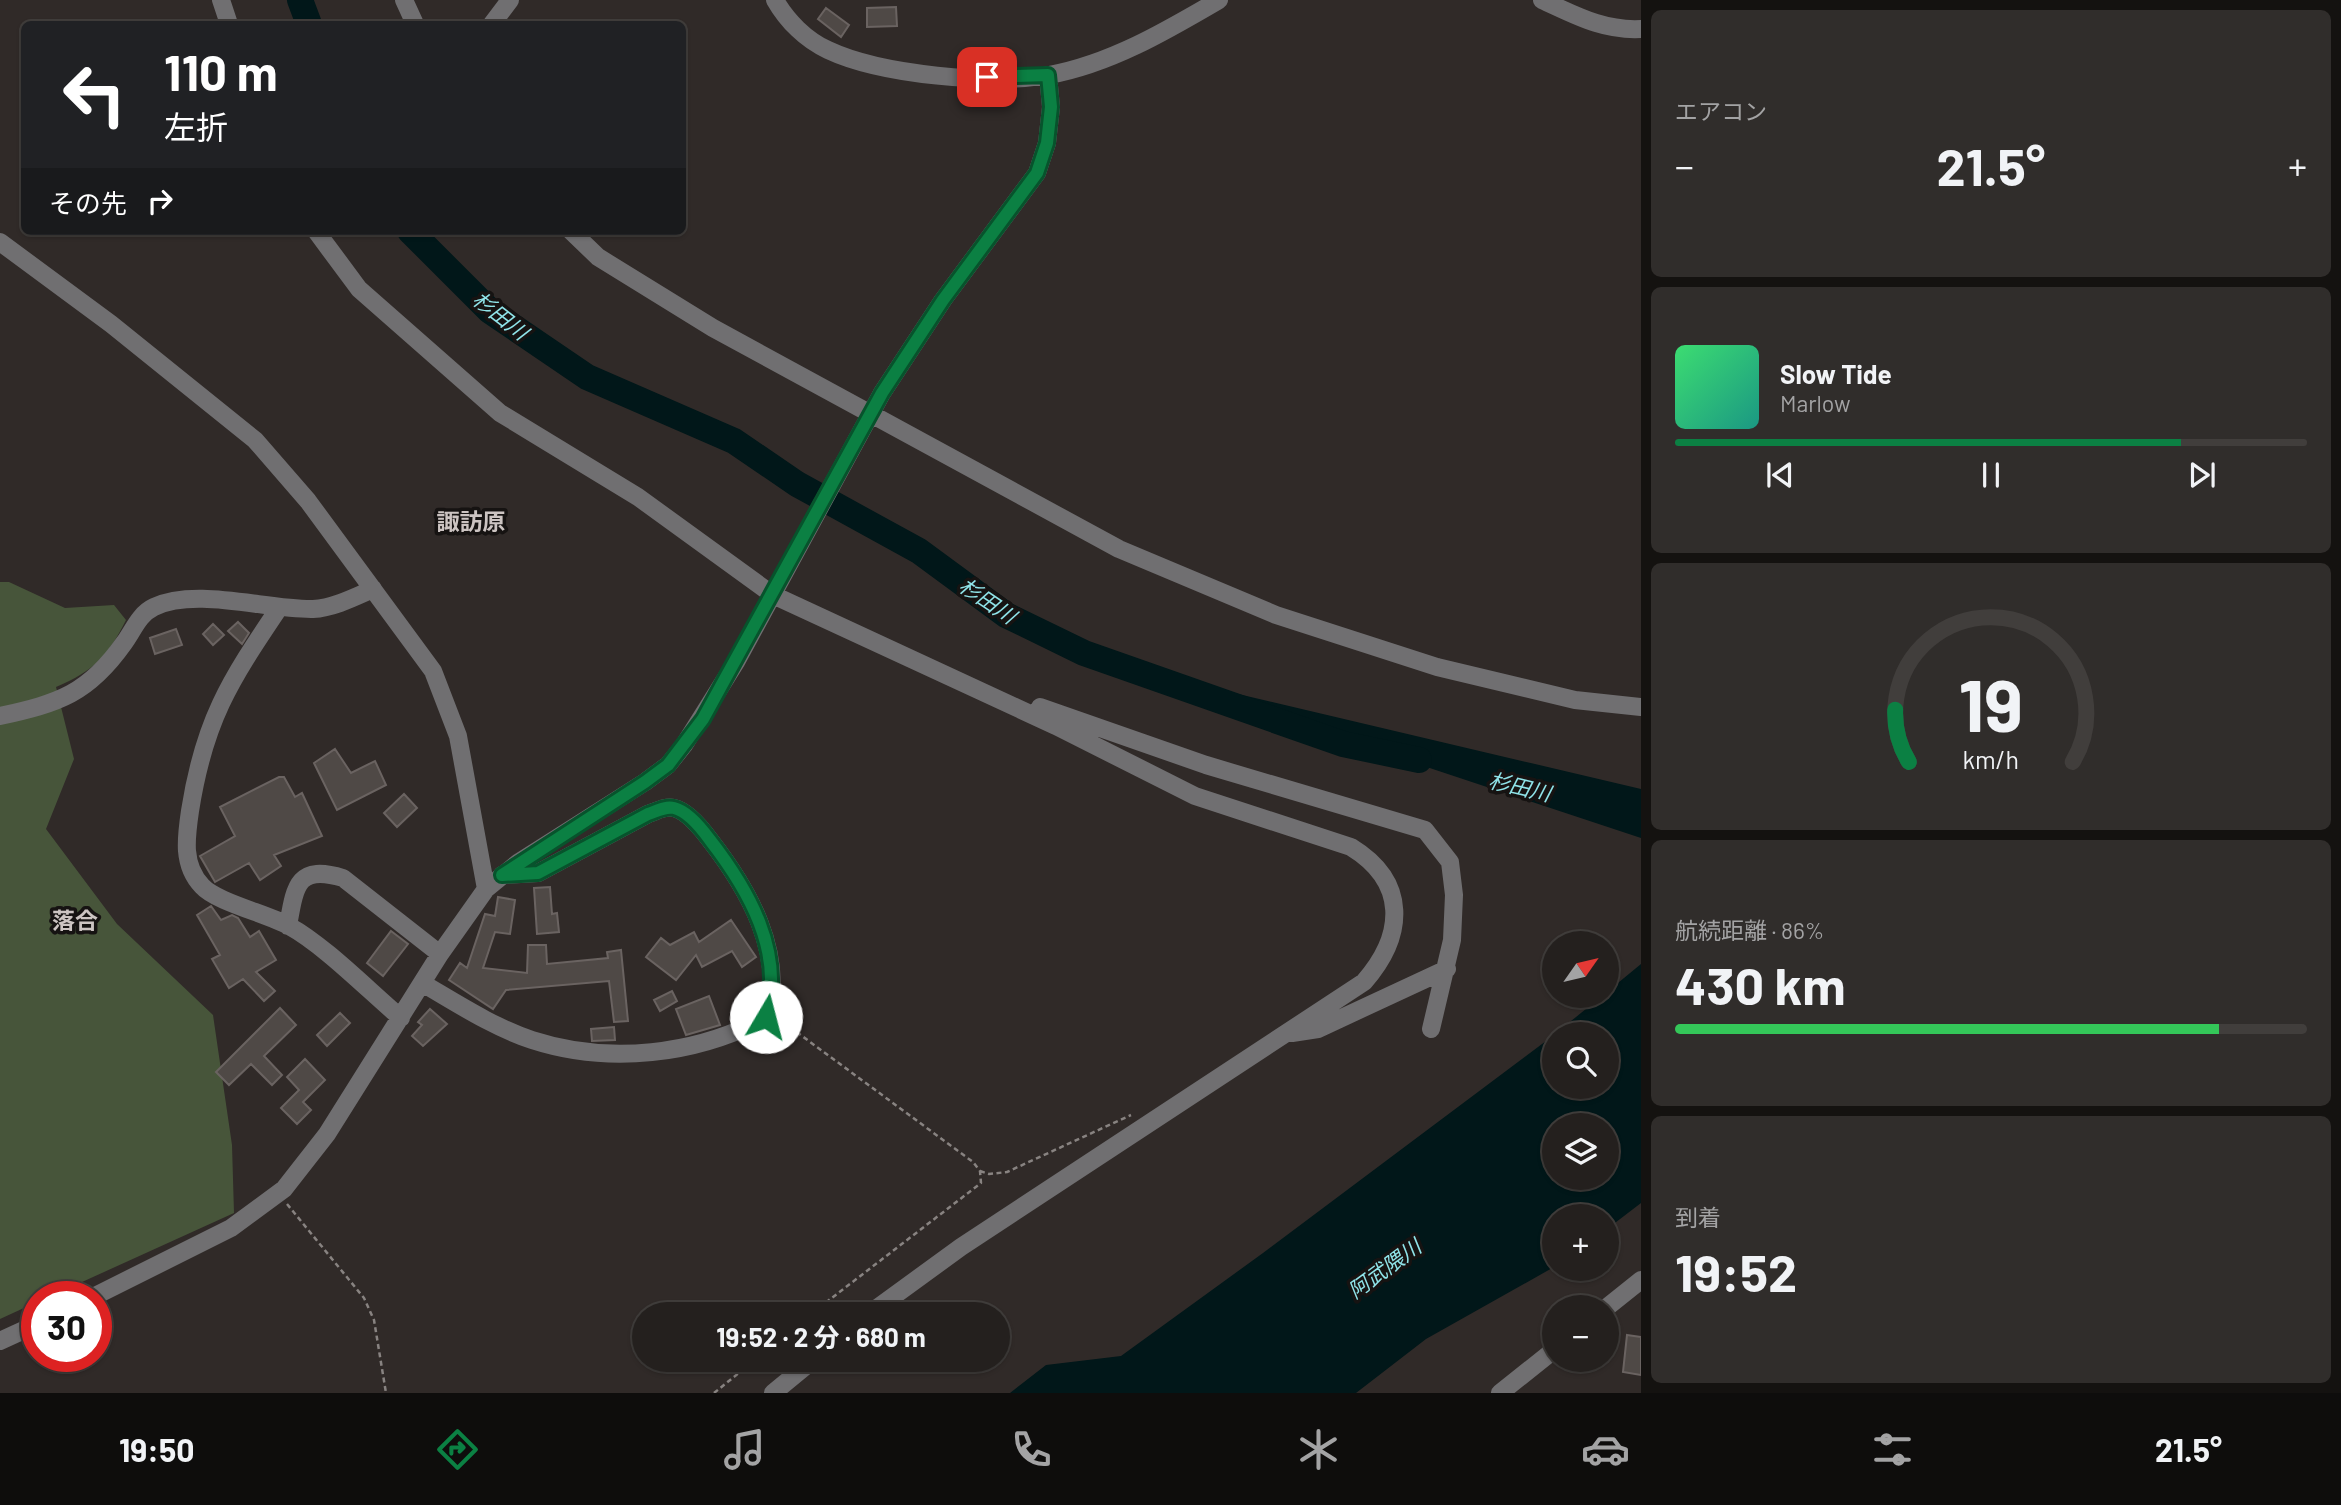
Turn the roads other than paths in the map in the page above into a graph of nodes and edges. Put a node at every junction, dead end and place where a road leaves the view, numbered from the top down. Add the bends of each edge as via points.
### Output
1 (220, 0) edge
2 (404, 0) edge
3 (510, 0) edge
4 (775, 0) edge
5 (1219, 0) edge
6 (1542, 0) edge
7 (228, 21) edge
8 (414, 21) edge
9 (494, 21) edge
10 (1641, 29) edge
11 (1048, 75) junction
12 (319, 235) edge
13 (574, 235) edge
14 (0, 242) edge
15 (869, 421) junction
16 (373, 589) junction
17 (773, 595) junction
18 (279, 608) junction
19 (1002, 702) junction
20 (1641, 707) edge
21 (0, 716) edge
22 (502, 875) junction
23 (486, 889) junction
24 (288, 926) junction
25 (440, 954) junction
26 (1447, 970) junction
27 (422, 983) junction
28 (401, 1018) junction
29 (1431, 1029) dead end
30 (1285, 1034) junction
31 (1641, 1280) edge
32 (112, 1288) edge
33 (1619, 1298) edge
34 (885, 1302) edge
35 (21, 1331) edge
36 (0, 1341) edge
37 (1542, 1360) edge
38 (798, 1372) edge
39 (773, 1393) edge
40 (1500, 1393) edge

1 - 7 street
2 - 8 street
3 - 9 street
4 - 11 street via 803,34 828,50 867,63 925,74
5 - 11 street via 1135,46
6 - 10 street via 1597,25
11 - 15 street via 1047,143 1037,173 943,300 882,393
12 - 17 street via 359,289 500,413 638,497
13 - 15 street via 598,257
14 - 16 street via 255,440 308,501
15 - 17 street
15 - 20 street via 1119,548 1276,615 1437,667 1575,700
16 - 18 street via 316,609
16 - 23 street via 433,671 453,723
17 - 19 street
17 - 22 street via 703,719 668,765
18 - 21 street via 188,600 155,606 142,615 96,680 53,704
18 - 24 street via 237,669 213,715 197,764 186,854 193,875 205,890
19 - 26 street via 1032,704 1206,765 1425,830 1450,862 1454,895
19 - 30 street via 1195,796 1350,848 1367,857 1383,875 1392,895 1394,920 1384,959 1364,982
22 - 23 street
22 - 27 street via 538,873 648,814 677,808 700,827 738,876 764,932 772,998 766,1017 704,1044 669,1052 564,1049 485,1020
23 - 25 street
24 - 25 street via 299,882 308,874 324,872 343,878
24 - 28 street
25 - 27 street
26 - 29 street
26 - 30 street via 1318,1029
27 - 28 street
28 - 32 street via 321,1142 278,1194 232,1228
30 - 34 street via 961,1247
31 - 33 street
35 - 36 street
37 - 40 street
38 - 39 street

